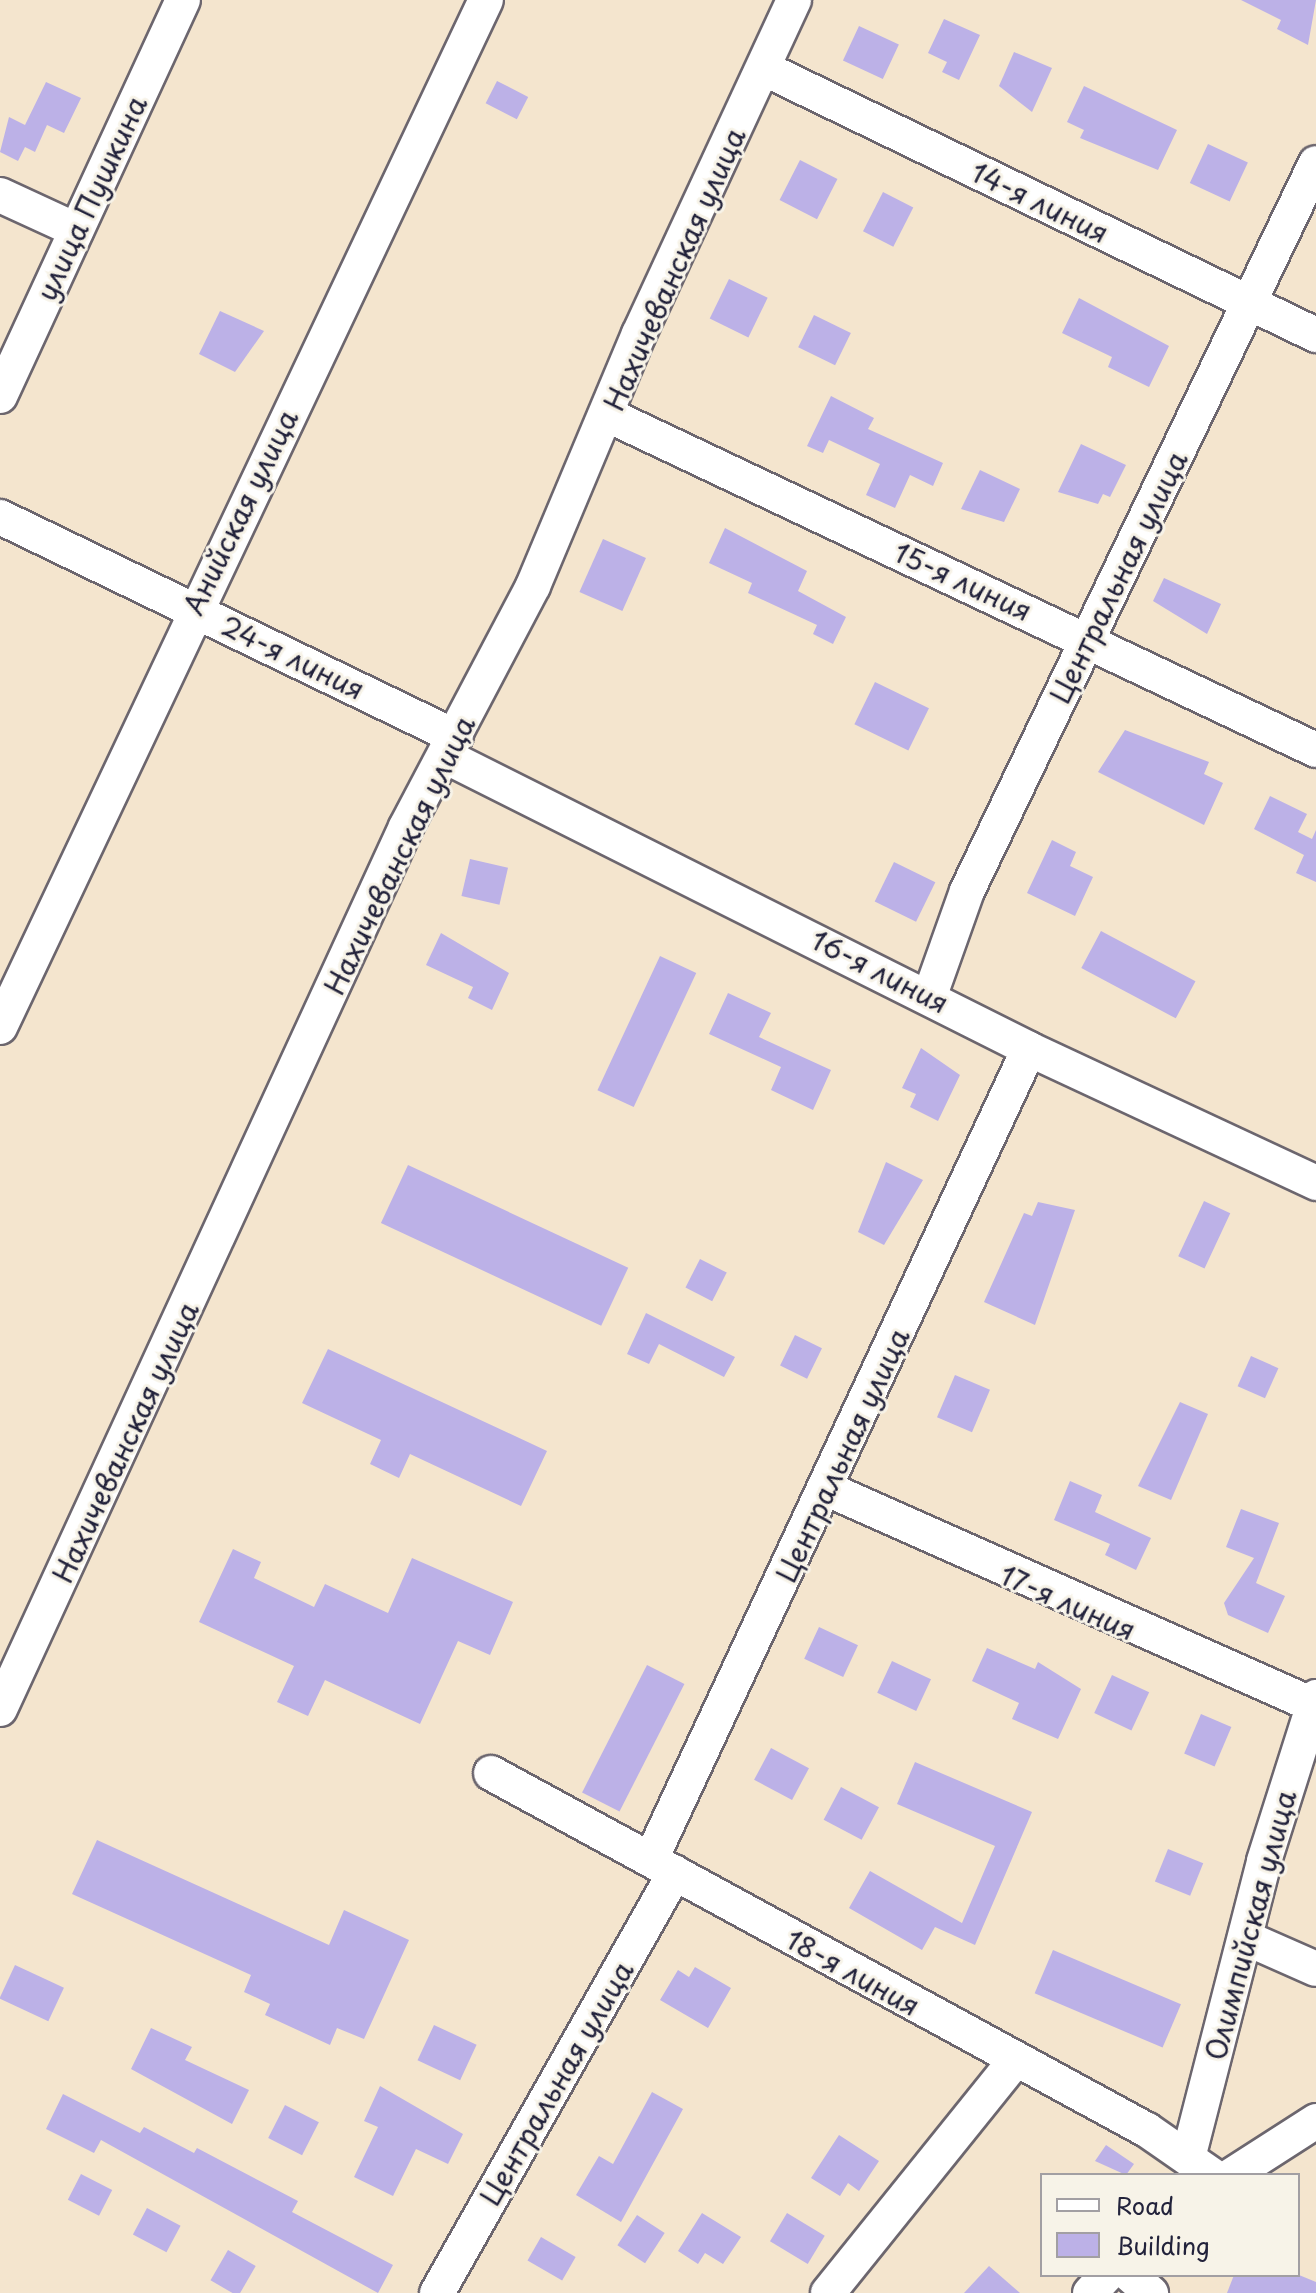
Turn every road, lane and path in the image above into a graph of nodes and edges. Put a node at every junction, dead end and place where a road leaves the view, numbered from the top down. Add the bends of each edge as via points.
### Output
1 (183, 0) edge
2 (486, 0) edge
3 (794, 0) edge
4 (765, 69) junction
5 (1316, 163) edge
6 (0, 195) edge
7 (76, 230) junction
8 (1251, 303) junction
9 (1316, 335) edge
10 (0, 396) edge
11 (608, 415) junction
12 (0, 517) edge
13 (194, 609) junction
14 (1088, 639) junction
15 (450, 746) junction
16 (1316, 750) edge
17 (930, 995) junction
18 (0, 1027) edge
19 (1029, 1049) junction
20 (1316, 1183) edge
21 (827, 1489) junction
22 (1314, 1701) edge
23 (0, 1709) edge
24 (491, 1773) dead end
25 (663, 1866) junction
26 (1248, 1939) junction
27 (1316, 1969) edge
28 (1014, 2062) junction
29 (1316, 2121) edge
30 (1200, 2165) edge
31 (1235, 2173) edge
32 (1105, 2277) edge
33 (1132, 2277) edge
34 (437, 2293) edge
35 (828, 2293) edge
36 (1090, 2293) edge
37 (1151, 2293) edge

1 - 7 street, улица Пушкина
2 - 13 street, Анийская улица
3 - 4 street, Нахичеванская улица
4 - 8 street, 14-я линия
4 - 11 street, Нахичеванская улица via 639,334
5 - 8 street, Центральная улица
6 - 7 street
7 - 10 street, улица Пушкина
8 - 9 street, 14-я линия
8 - 14 street, Центральная улица
11 - 14 street, 15-я линия
11 - 15 street, Нахичеванская улица
12 - 13 street, 24-я линия
13 - 15 street, 24-я линия
13 - 18 street, Анийская улица
14 - 16 street, 15-я линия
14 - 17 street, Центральная улица via 967,891
15 - 17 street, 16-я линия
15 - 23 street, Нахичеванская улица
17 - 19 street, 16-я линия
19 - 20 street, 16-я линия
19 - 21 street, Центральная улица
21 - 22 street, 17-я линия
21 - 25 street, Центральная улица
22 - 26 street, Олимпийская улица via 1264,1861
24 - 25 street, 18-я линия via 533,1802
25 - 28 street, 18-я линия
25 - 34 street, Центральная улица
26 - 27 street
26 - 30 street, Олимпийская улица
28 - 30 street, 18-я линия
28 - 35 street
29 - 31 street
32 - 36 street
33 - 37 street

